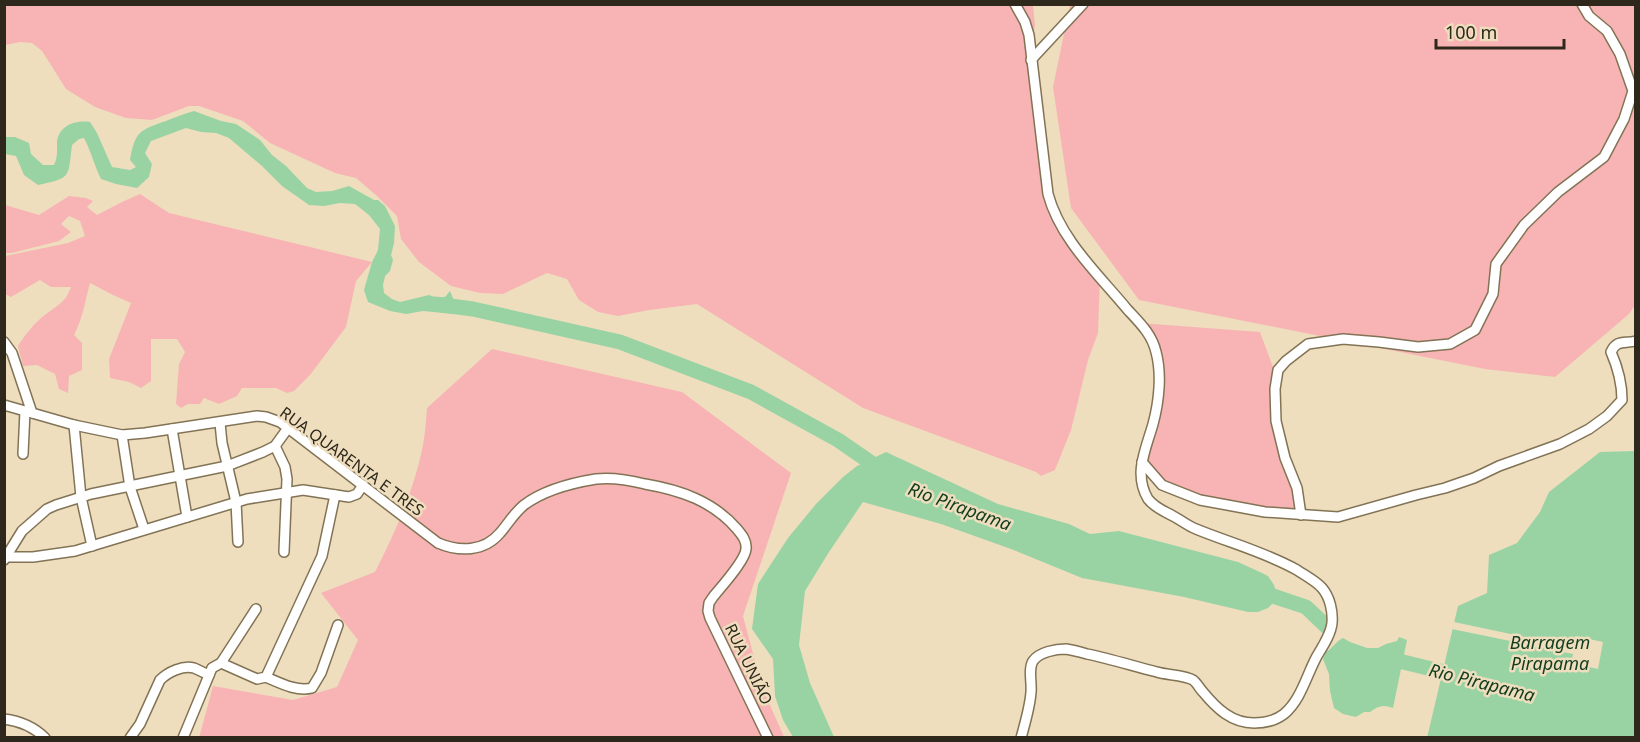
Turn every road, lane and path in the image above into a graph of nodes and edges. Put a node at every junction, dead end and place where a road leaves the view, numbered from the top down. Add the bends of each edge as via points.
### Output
1 (1015, 4) edge
2 (1083, 4) edge
3 (1582, 4) edge
4 (1031, 60) junction
5 (1635, 340) edge
6 (4, 342) edge
7 (8, 353) edge
8 (4, 405) edge
9 (28, 412) junction
10 (220, 423) junction
11 (74, 425) junction
12 (288, 428) junction
13 (172, 429) junction
14 (122, 435) junction
15 (275, 446) junction
16 (23, 454) dead end
17 (1142, 462) junction
18 (227, 466) junction
19 (180, 476) junction
20 (363, 485) junction
21 (130, 487) junction
22 (288, 492) junction
23 (335, 495) junction
24 (81, 497) junction
25 (236, 502) junction
26 (1301, 515) junction
27 (187, 517) junction
28 (144, 529) junction
29 (432, 538) joint
30 (238, 542) dead end
31 (92, 546) junction
32 (284, 552) dead end
33 (6, 559) edge
34 (256, 609) dead end
35 (338, 625) dead end
36 (221, 663) junction
37 (209, 675) junction
38 (266, 677) junction
39 (4, 719) edge
40 (45, 738) edge
41 (130, 738) edge
42 (183, 738) edge
43 (768, 738) edge
44 (1021, 738) edge

1 - 4 street via 1029,35
2 - 4 street
3 - 26 street via 1589,16 1607,31 1634,91 1604,157 1558,192 1524,225 1496,264 1493,294 1475,330 1450,344 1418,347 1343,339 1308,344 1278,370 1276,421 1297,488
4 - 17 street via 1052,209 1078,250 1148,333 1154,346 1158,387
5 - 26 street via 1619,343 1611,352 1620,376 1622,400 1607,416 1560,444 1445,488 1338,517
6 - 7 street
7 - 9 street
8 - 9 street, RUA QUARENTA E TRES
9 - 11 street, RUA QUARENTA E TRES
9 - 16 street
10 - 12 street, RUA QUARENTA E TRES via 266,417
10 - 13 street, RUA QUARENTA E TRES
10 - 18 street
11 - 14 street, RUA QUARENTA E TRES
11 - 24 street
12 - 15 street
12 - 20 street, RUA QUARENTA E TRES
13 - 14 street, RUA QUARENTA E TRES
13 - 19 street
14 - 21 street
15 - 18 street
15 - 22 street via 285,467
17 - 26 street via 1162,485 1200,500
17 - 44 street via 1140,478 1152,504 1193,528 1262,553 1310,578 1326,593 1332,626 1287,711 1264,723 1234,719 1221,711 1193,680 1066,649 1046,652 1031,666 1032,691
18 - 19 street
18 - 25 street
19 - 21 street
19 - 27 street
20 - 23 street via 354,496
20 - 29 street, RUA QUARENTA E TRES
21 - 24 street
21 - 28 street
22 - 23 street via 311,490
22 - 25 street
22 - 32 street
23 - 38 street via 322,556
24 - 31 street
24 - 33 street via 47,509 29,523
25 - 27 street
25 - 30 street
27 - 28 street
28 - 31 street
29 - 43 street, RUA UNIÃO via 450,548 482,546 533,499 578,482 600,479 666,488 708,504 734,526 746,543 742,561 713,597 708,611
31 - 33 street
34 - 36 street
35 - 38 street via 312,688 288,686
36 - 37 street
36 - 38 street via 257,679
37 - 41 street via 192,668 165,675
37 - 42 street
39 - 40 street via 32,727

